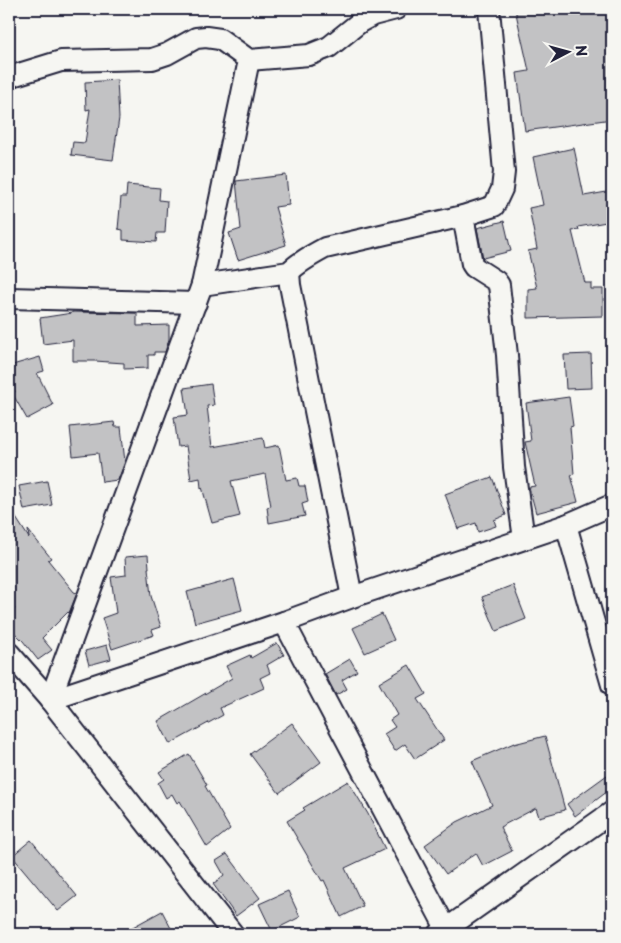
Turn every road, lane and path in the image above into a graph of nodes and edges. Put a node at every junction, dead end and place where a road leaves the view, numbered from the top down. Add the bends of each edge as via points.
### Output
1 (396, 9) edge
2 (490, 9) edge
3 (359, 16) edge
4 (249, 60) junction
5 (9, 77) edge
6 (463, 216) junction
7 (288, 272) junction
8 (199, 294) junction
9 (9, 298) edge
10 (612, 505) edge
11 (566, 525) junction
12 (524, 539) junction
13 (352, 597) junction
14 (284, 622) junction
15 (9, 653) edge
16 (612, 685) edge
17 (50, 700) junction
18 (612, 812) edge
19 (445, 933) edge
20 (233, 934) edge

1 - 3 street
2 - 6 street via 504,172 502,189 494,206
3 - 4 street via 329,47 310,55
4 - 5 street via 220,39 206,37 196,38 152,59 61,61
4 - 8 street
6 - 7 street via 326,248
6 - 12 street via 472,264 499,285 514,467
7 - 8 street
7 - 13 street
8 - 9 street
8 - 17 street
10 - 11 street
11 - 12 street
11 - 16 street
12 - 13 street
13 - 14 street
14 - 17 street
14 - 19 street
15 - 17 street
17 - 20 street
18 - 19 street

